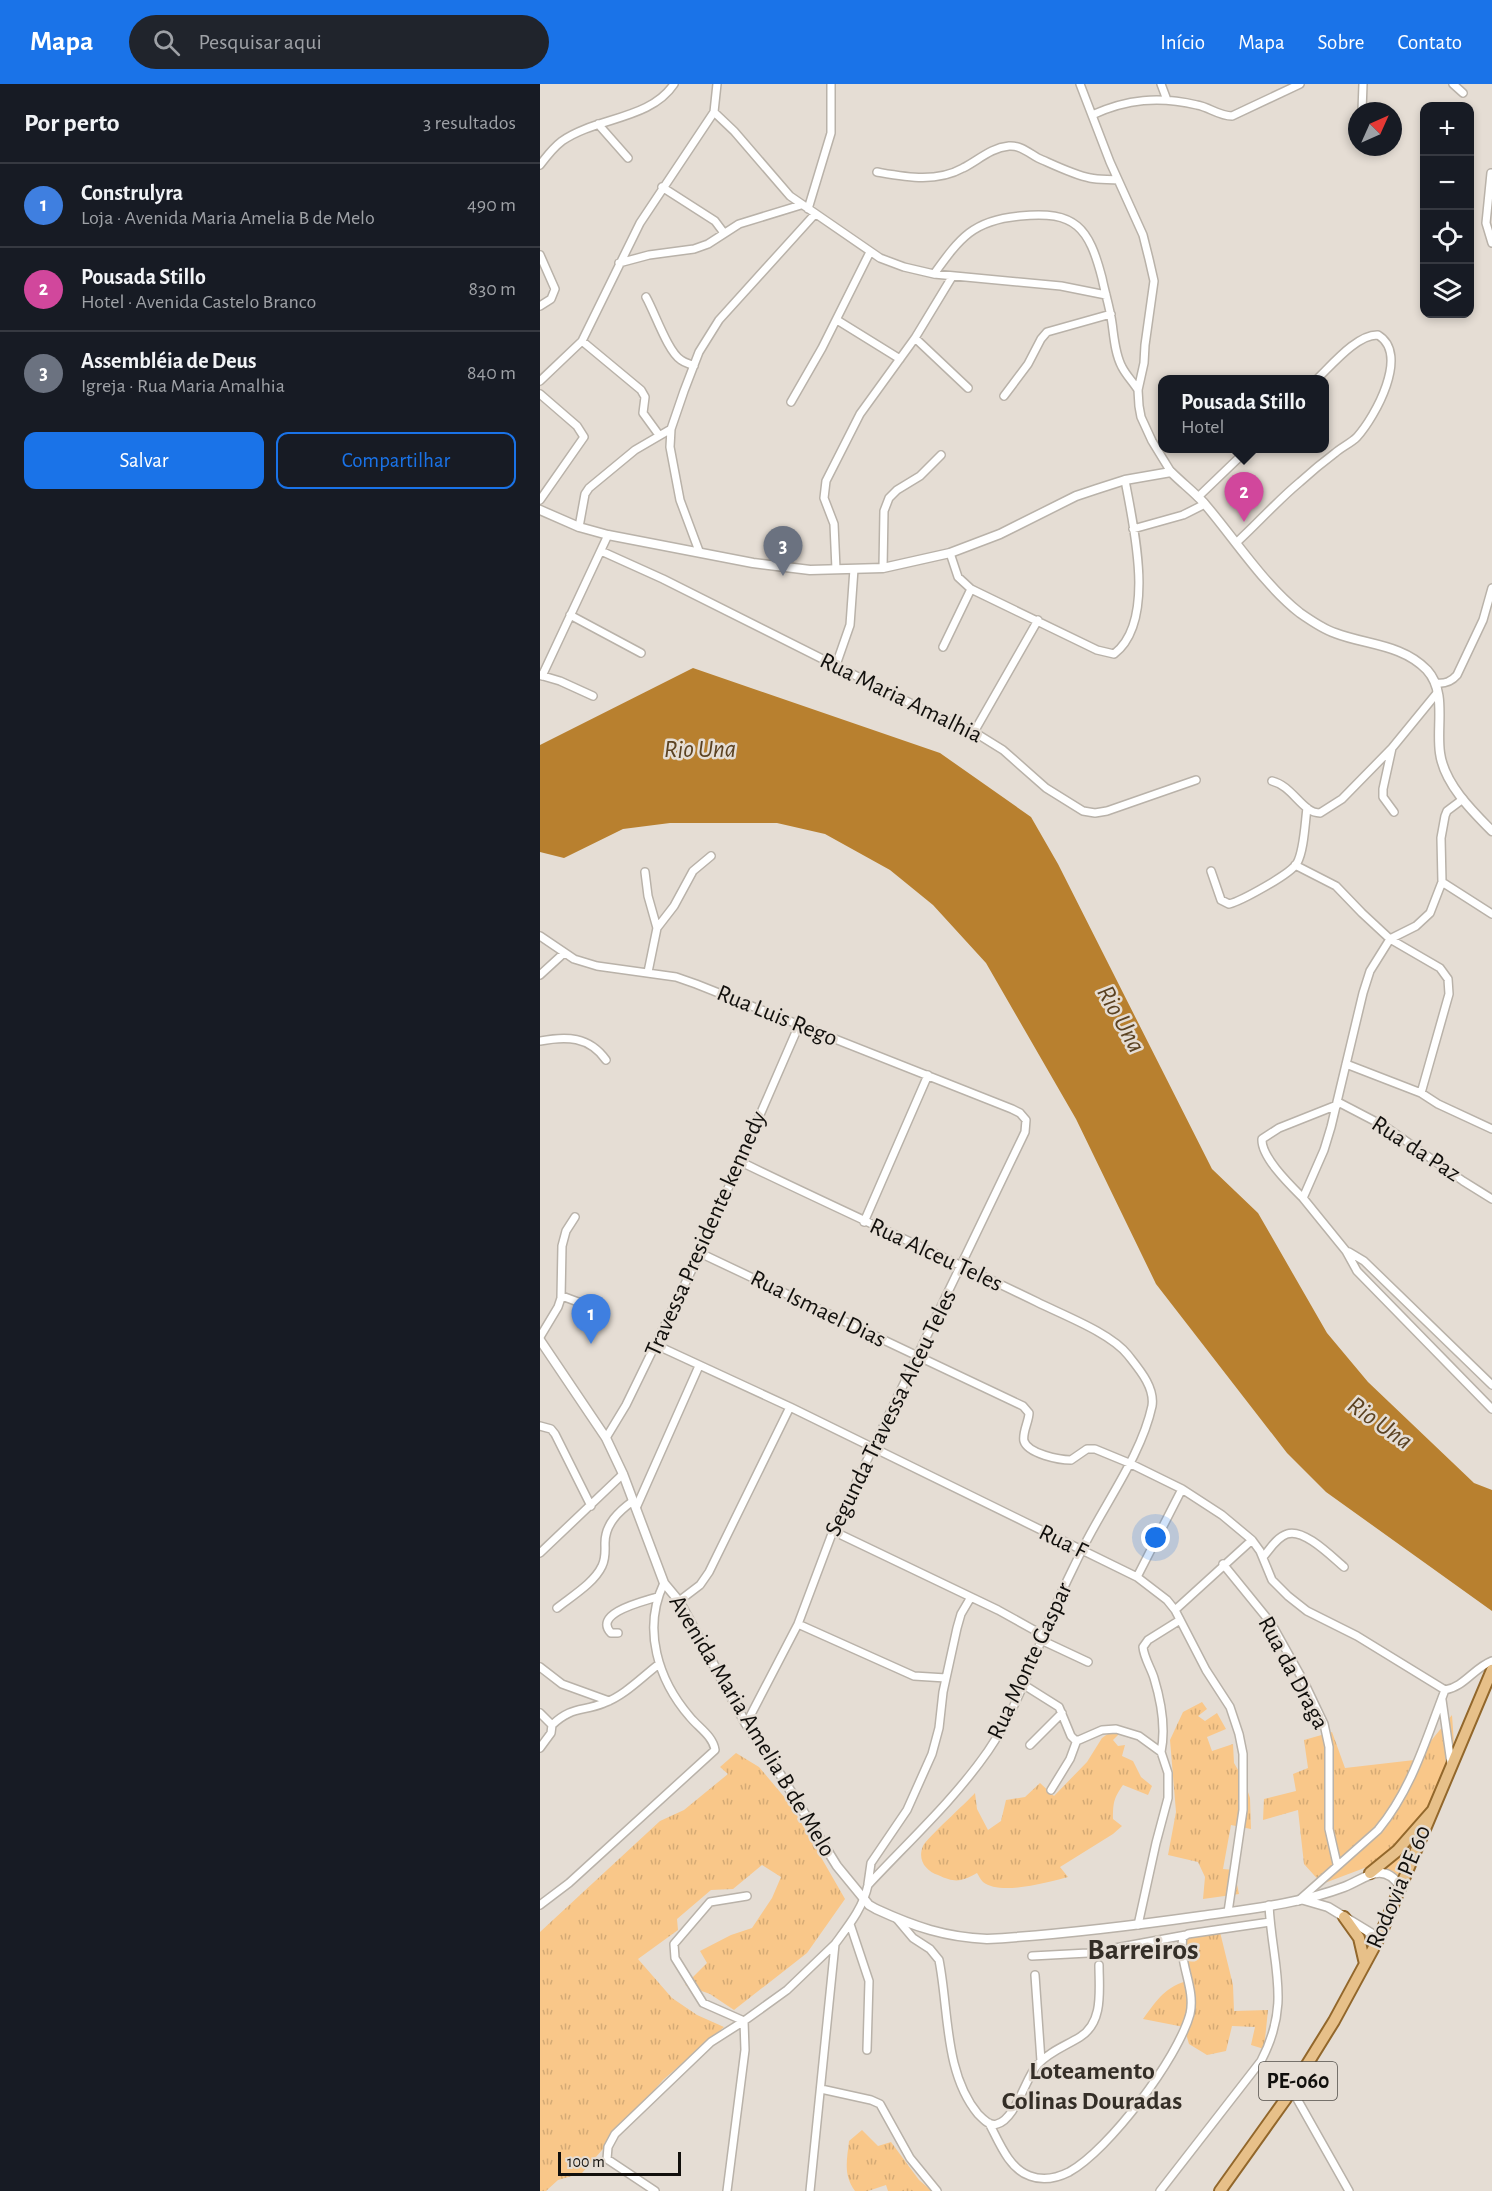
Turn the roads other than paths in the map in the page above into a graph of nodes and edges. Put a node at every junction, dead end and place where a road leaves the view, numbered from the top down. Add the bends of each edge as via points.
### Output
1 (674, 84) edge
2 (717, 84) edge
3 (831, 84) edge
4 (1080, 84) edge
5 (1161, 84) edge
6 (1300, 84) edge
7 (1363, 84) edge
8 (1453, 84) edge
9 (1463, 93) dead end
10 (1167, 100) junction
11 (1362, 102) edge
12 (714, 112) junction
13 (1092, 115) junction
14 (598, 124) junction
15 (628, 158) dead end
16 (540, 165) edge
17 (877, 172) dead end
18 (1491, 173) edge
19 (1118, 180) junction
20 (662, 187) junction
21 (801, 205) junction
22 (812, 212) junction
23 (724, 233) junction
24 (1492, 243) edge
25 (870, 252) junction
26 (540, 255) edge
27 (619, 262) junction
28 (934, 274) junction
29 (952, 277) junction
30 (1106, 295) junction
31 (646, 297) dead end
32 (540, 306) edge
33 (1111, 314) junction
34 (837, 320) junction
35 (915, 338) junction
36 (582, 341) junction
37 (900, 359) junction
38 (694, 366) junction
39 (1321, 375) edge
40 (540, 381) edge
41 (968, 388) dead end
42 (1138, 390) junction
43 (540, 394) edge
44 (1004, 396) dead end
45 (791, 402) dead end
46 (671, 429) junction
47 (659, 435) junction
48 (1158, 451) edge
49 (1159, 453) edge
50 (1245, 453) edge
51 (942, 455) dead end
52 (1171, 472) junction
53 (1125, 480) junction
54 (540, 500) edge
55 (1202, 501) junction
56 (540, 510) edge
57 (579, 527) junction
58 (1133, 529) junction
59 (608, 535) junction
60 (1236, 543) junction
61 (601, 551) junction
62 (699, 551) junction
63 (950, 553) junction
64 (883, 568) junction
65 (855, 569) junction
66 (836, 570) junction
67 (1492, 588) edge
68 (971, 589) junction
69 (570, 615) junction
70 (1038, 620) junction
71 (943, 647) dead end
72 (640, 653) dead end
73 (836, 665) junction
74 (541, 676) edge
75 (1436, 688) junction
76 (593, 696) dead end
77 (974, 732) junction
78 (1392, 748) junction
79 (1196, 780) dead end
80 (1272, 781) dead end
81 (1463, 798) junction
82 (1307, 808) junction
83 (1394, 812) dead end
84 (1492, 831) edge
85 (711, 856) dead end
86 (1295, 865) junction
87 (1211, 871) dead end
88 (645, 872) dead end
89 (1442, 882) junction
90 (1492, 914) edge
91 (657, 928) junction
92 (540, 936) edge
93 (1390, 939) junction
94 (564, 953) junction
95 (648, 972) junction
96 (540, 975) edge
97 (799, 1026) junction
98 (540, 1041) edge
99 (606, 1060) dead end
100 (1346, 1064) junction
101 (928, 1075) junction
102 (1421, 1093) junction
103 (1338, 1104) junction
104 (1012, 1109) joint
105 (1492, 1130) edge
106 (740, 1161) junction
107 (1303, 1198) junction
108 (1492, 1198) edge
109 (575, 1217) dead end
110 (864, 1222) junction
111 (1346, 1251) junction
112 (700, 1253) junction
113 (962, 1266) junction
114 (562, 1296) junction
115 (595, 1314) dead end
116 (540, 1338) edge
117 (656, 1345) junction
118 (917, 1357) junction
119 (699, 1366) junction
120 (1492, 1385) edge
121 (790, 1407) junction
122 (1492, 1409) edge
123 (540, 1426) edge
124 (606, 1438) junction
125 (872, 1447) junction
126 (1129, 1462) junction
127 (623, 1474) junction
128 (1182, 1489) junction
129 (635, 1504) junction
130 (591, 1506) junction
131 (833, 1531) junction
132 (1252, 1540) junction
133 (1081, 1551) junction
134 (540, 1553) edge
135 (1263, 1557) junction
136 (1223, 1564) junction
137 (1344, 1567) dead end
138 (1137, 1577) junction
139 (664, 1583) junction
140 (657, 1597) junction
141 (971, 1597) junction
142 (679, 1601) junction
143 (557, 1608) dead end
144 (1175, 1610) junction
145 (1180, 1620) junction
146 (798, 1624) junction
147 (618, 1633) dead end
148 (1042, 1637) junction
149 (1492, 1661) edge
150 (1088, 1662) dead end
151 (659, 1664) junction
152 (540, 1667) edge
153 (1492, 1670) edge
154 (946, 1678) junction
155 (1024, 1685) junction
156 (1445, 1690) junction
157 (1442, 1698) junction
158 (609, 1701) junction
159 (540, 1713) edge
160 (1062, 1713) junction
161 (746, 1724) junction
162 (552, 1725) junction
163 (1077, 1740) junction
164 (1030, 1744) dead end
165 (540, 1748) edge
166 (1161, 1752) junction
167 (1452, 1766) junction
168 (1051, 1790) dead end
169 (1433, 1810) junction
170 (1336, 1864) junction
171 (1370, 1873) junction
172 (868, 1885) junction
173 (1400, 1886) junction
174 (747, 1896) dead end
175 (864, 1899) junction
176 (1300, 1900) junction
177 (540, 1905) edge
178 (1269, 1905) junction
179 (1228, 1912) junction
180 (1344, 1917) junction
181 (897, 1919) junction
182 (1270, 1922) junction
183 (850, 1924) junction
184 (1138, 1925) junction
185 (1186, 1935) junction
186 (1379, 1938) junction
187 (835, 1944) junction
188 (1032, 1956) dead end
189 (1365, 1964) junction
190 (1100, 1965) dead end
191 (1035, 1975) dead end
192 (744, 2021) junction
193 (867, 2050) dead end
194 (1041, 2061) junction
195 (821, 2089) junction
196 (1292, 2090) junction
197 (989, 2123) junction
198 (655, 2191) edge
199 (727, 2191) edge
200 (810, 2191) edge
201 (937, 2191) edge
202 (1160, 2191) edge
203 (1220, 2191) edge
204 (1349, 2191) edge

1 - 14 street via 657,101
2 - 12 street
3 - 22 street via 831,133
4 - 13 street
5 - 10 street
6 - 10 street via 1232,116 1200,105
7 - 11 street
8 - 9 street
10 - 13 street via 1137,100
12 - 20 street
12 - 21 street
13 - 19 street
14 - 15 street
14 - 16 street via 562,141
17 - 19 street via 938,177 991,151 1011,146 1089,178
18 - 24 street via 1486,223
19 - 42 street via 1143,235 1154,281
20 - 23 street via 715,221
20 - 27 street
21 - 22 street
21 - 23 street
22 - 25 street
22 - 38 street via 719,320
23 - 27 street via 693,249
25 - 28 street via 891,263
25 - 34 street
26 - 32 street via 555,289 551,299
27 - 36 street
28 - 29 street
28 - 30 street via 951,249 981,225 1008,217 1045,215 1079,226 1097,259
29 - 30 street via 1061,286
29 - 35 street
30 - 33 street
31 - 38 street via 672,351
33 - 42 street via 1122,367
33 - 44 street via 1047,332
34 - 37 street
34 - 45 street
35 - 37 street
35 - 41 street
36 - 40 street
36 - 47 street via 641,390 645,397 643,413
37 - 66 street via 860,414 826,481 824,498 834,524
38 - 46 street
39 - 60 street via 1366,336 1378,335 1386,343 1389,374 1380,403 1365,428
42 - 48 street via 1141,417
43 - 54 street via 584,437
46 - 47 street
46 - 62 street via 670,447 680,500
47 - 57 street via 589,488
49 - 52 street
50 - 55 street
51 - 64 street via 889,498 884,512
52 - 53 street
52 - 55 street
53 - 58 street
53 - 63 street via 1076,496 1000,534
55 - 58 street via 1183,515
55 - 60 street
56 - 57 street
57 - 59 street
58 - 70 street via 1139,567 1138,605 1119,650 1111,655 1104,653
59 - 61 street
59 - 62 street
60 - 75 street via 1300,613 1334,633 1404,653 1423,667
61 - 69 street
61 - 73 street, Rua Maria Amalhia
62 - 66 street via 780,567
63 - 64 street
63 - 68 street via 958,577
64 - 65 street
65 - 66 street
65 - 73 street via 850,625
67 - 75 street via 1483,620 1457,675
68 - 70 street
68 - 71 street
69 - 72 street
69 - 74 street
70 - 77 street
73 - 77 street, Rua Maria Amalhia
74 - 76 street
75 - 78 street
75 - 81 street via 1440,754 1446,775
77 - 79 street, Rua Maria Amalhia via 1003,750 1053,793 1089,813 1107,811
78 - 82 street via 1342,799 1320,813
78 - 83 street via 1383,797
80 - 82 street via 1285,786
81 - 84 street
81 - 89 street via 1444,816
82 - 86 street
85 - 91 street via 693,871
86 - 87 street via 1229,904 1221,900
86 - 93 street via 1341,889
88 - 91 street
89 - 90 street
89 - 93 street via 1430,913 1416,926
91 - 95 street
92 - 94 street, Rua Luis Rego
93 - 100 street via 1370,971
93 - 102 street via 1434,963 1448,979 1449,994
94 - 95 street, Rua Luis Rego via 597,966
94 - 96 street
95 - 97 street, Rua Luis Rego via 696,984
97 - 101 street, Rua Luis Rego
97 - 106 street, Travessa Presidente kennedy
98 - 99 street via 565,1038 586,1042
100 - 102 street
100 - 103 street
101 - 104 street, Rua Luis Rego
101 - 110 street
102 - 105 street
103 - 107 street
103 - 107 street via 1262,1139 1271,1162
103 - 108 street, Rua da Paz via 1386,1127
104 - 113 street, Segunda Travessa Alceu Teles via 1025,1118 1026,1129
106 - 110 street, Rua Alceu Teles
106 - 112 street, Travessa Presidente kennedy
107 - 111 street
109 - 114 street via 562,1246
110 - 113 street, Rua Alceu Teles
111 - 120 street via 1364,1261
111 - 122 street via 1357,1271
112 - 117 street, Travessa Presidente kennedy
112 - 118 street, Rua Ismael Dias
113 - 118 street, Segunda Travessa Alceu Teles
113 - 126 street, Rua Alceu Teles via 1106,1336 1128,1355 1147,1382 1152,1400 1142,1436
114 - 115 street
114 - 116 street
116 - 124 street, Avenida Maria Amelia B de Melo
117 - 119 street, Rua F
117 - 124 street, Travessa Presidente kennedy
118 - 125 street, Segunda Travessa Alceu Teles
118 - 126 street, Rua Ismael Dias via 1026,1408 1029,1416 1024,1441 1035,1451 1071,1460 1091,1448
119 - 121 street, Rua F
119 - 129 street
121 - 125 street, Rua F
121 - 142 street via 710,1572
123 - 130 street via 555,1434
124 - 127 street, Avenida Maria Amelia B de Melo
125 - 131 street, Segunda Travessa Alceu Teles
125 - 133 street, Rua F
126 - 128 street
126 - 133 street, Rua Monte Gaspar
127 - 129 street, Avenida Maria Amelia B de Melo
127 - 130 street
128 - 132 street
128 - 138 street
129 - 139 street, Avenida Maria Amelia B de Melo
129 - 143 street via 624,1508 608,1527 601,1568
130 - 134 street
131 - 141 street
131 - 146 street, Segunda Travessa Alceu Teles
132 - 135 street
132 - 136 street
133 - 138 street, Rua F
133 - 148 street, Rua Monte Gaspar
135 - 137 street via 1280,1537 1293,1533 1308,1538
135 - 156 street via 1272,1580 1307,1611 1357,1636
136 - 144 street
136 - 170 street, Rua da Draga via 1271,1623 1324,1724 1329,1747 1329,1829
138 - 144 street, Rua F
139 - 140 street
139 - 142 street, Avenida Maria Amelia B de Melo
140 - 147 street via 613,1615 606,1626 610,1632
140 - 151 street via 654,1626
141 - 148 street
141 - 154 street via 960,1619
142 - 161 street, Avenida Maria Amelia B de Melo
144 - 145 street, Rua F
145 - 166 street via 1143,1647 1161,1710
145 - 179 street, Rua F via 1230,1707 1244,1754 1243,1810
146 - 154 street via 914,1676
146 - 161 street, Segunda Travessa Alceu Teles
148 - 150 street
148 - 155 street, Rua Monte Gaspar
149 - 156 street via 1461,1684
151 - 158 street
151 - 177 street via 681,1705 712,1742 713,1753
152 - 158 street via 562,1684
153 - 167 main road, Rodovia PE 60
154 - 172 street via 932,1754 907,1810 871,1863
155 - 160 street via 1055,1704
155 - 172 street, Rua Monte Gaspar via 999,1732 962,1785
156 - 157 street
157 - 167 street
157 - 170 street via 1415,1771 1400,1798 1378,1830
158 - 162 street via 573,1710
159 - 162 street
160 - 163 street via 1071,1736
160 - 164 street
161 - 175 street, Avenida Maria Amelia B de Melo via 837,1866
162 - 165 street
163 - 166 street via 1116,1729 1139,1736
163 - 168 street
166 - 184 street via 1168,1773 1168,1798
167 - 169 main road, Rodovia PE 60
169 - 171 main road
169 - 173 main road, Rodovia PE 60 / PE-060
170 - 176 street
171 - 173 street via 1386,1874
171 - 176 street, Avenida Maria Amelia B de Melo via 1346,1886
172 - 175 street, Rua Monte Gaspar
173 - 186 main road, Rodovia PE 60 / PE-060
174 - 192 street via 710,1902 674,1944 675,1958 703,2004
175 - 181 street, Avenida Maria Amelia B de Melo
175 - 183 street, Rua Monte Gaspar
176 - 178 street, Avenida Maria Amelia B de Melo
176 - 180 street via 1323,1905
178 - 179 street, Avenida Maria Amelia B de Melo
178 - 182 street
179 - 184 street, Avenida Maria Amelia B de Melo
180 - 186 street
180 - 189 main road via 1359,1938
181 - 184 street, Avenida Maria Amelia B de Melo via 942,1935 987,1939
181 - 197 street via 939,1960 958,2074 975,2110
182 - 185 street
182 - 202 street via 1279,1997 1271,2039 1261,2061
183 - 187 street, Rua Monte Gaspar
183 - 193 street via 870,1981
185 - 188 street via 1088,1953
185 - 197 street via 1182,1946 1192,2000 1183,2030 1146,2094 1097,2149 1069,2172 1050,2179 1036,2178 1015,2167
186 - 189 main road, Rodovia PE 60 / PE-060
187 - 192 street, Rua Monte Gaspar via 787,1990
187 - 195 street
189 - 196 main road, PE-060
190 - 194 street via 1099,2004 1094,2022 1085,2033
191 - 194 street
192 - 198 street, Rua Monte Gaspar via 711,2042 611,2139 607,2158
192 - 199 street via 745,2050
194 - 197 street via 1010,2113 999,2124
195 - 200 street
195 - 201 street via 880,2104 910,2158
196 - 203 main road, PE-060
196 - 204 street

